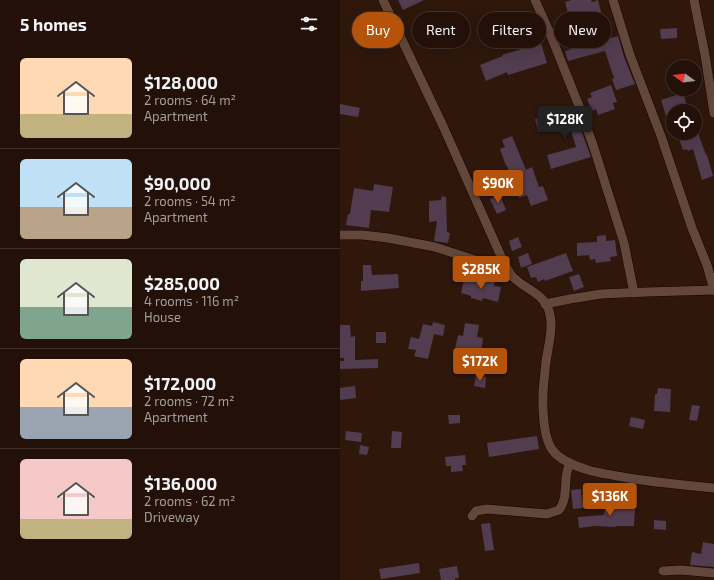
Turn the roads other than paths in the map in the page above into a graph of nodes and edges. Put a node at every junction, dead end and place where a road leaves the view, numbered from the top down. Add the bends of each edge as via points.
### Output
1 (384, 0) edge
2 (535, 0) edge
3 (613, 0) edge
4 (694, 0) edge
5 (714, 113) edge
6 (340, 235) edge
7 (511, 275) junction
8 (714, 290) edge
9 (634, 293) junction
10 (545, 304) junction
11 (570, 463) junction
12 (714, 488) edge
13 (472, 516) dead end
14 (664, 571) dead end
15 (714, 573) edge

1 - 7 street
2 - 9 street via 594,148 624,243
3 - 8 street via 630,55
4 - 5 street
6 - 7 street via 388,238 435,247
7 - 10 street
8 - 9 street
9 - 10 street via 601,294
10 - 11 street via 551,321 543,387 546,431 550,447
11 - 12 street via 589,471 635,479
11 - 13 street via 560,510 547,514 487,509 476,511
14 - 15 street

